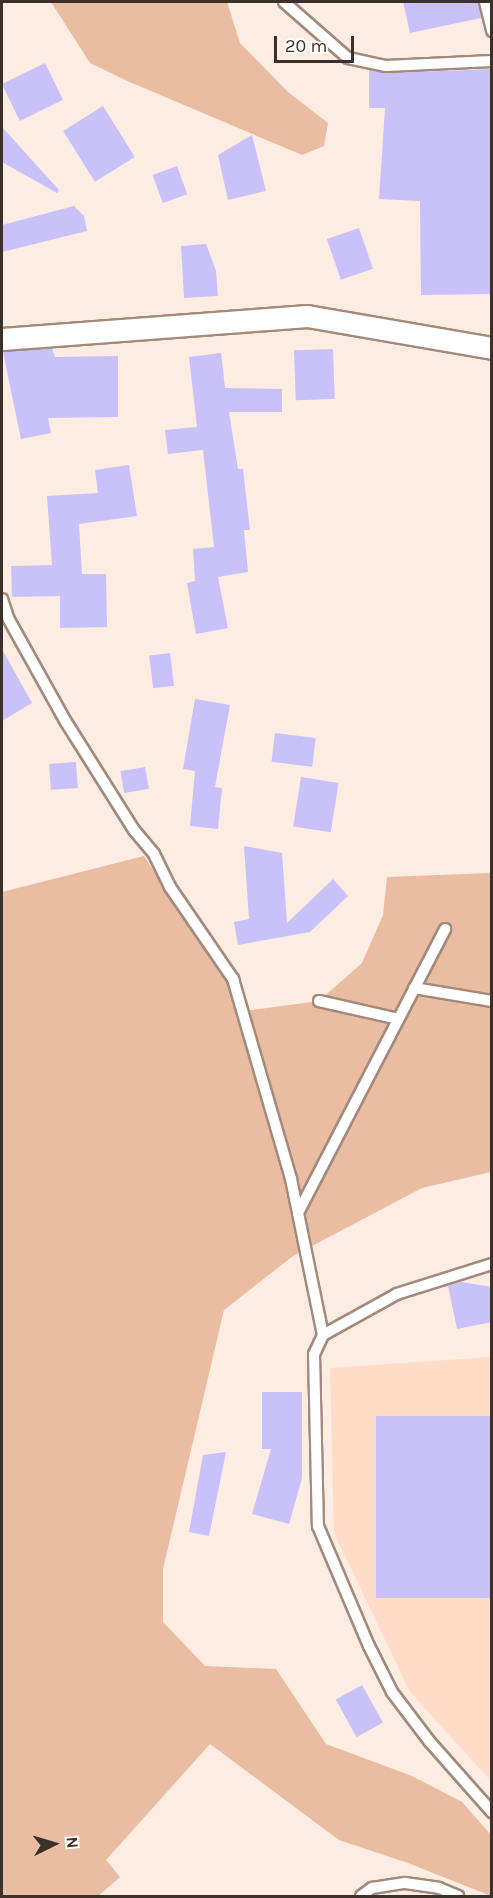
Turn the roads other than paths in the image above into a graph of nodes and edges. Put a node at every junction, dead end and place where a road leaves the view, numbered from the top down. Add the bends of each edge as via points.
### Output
1 (284, 2) edge
2 (485, 2) edge
3 (492, 32) edge
4 (492, 61) edge
5 (2, 339) edge
6 (492, 348) edge
7 (2, 599) edge
8 (445, 929) dead end
9 (414, 988) junction
10 (319, 1001) dead end
11 (492, 1001) edge
12 (398, 1019) junction
13 (298, 1213) junction
14 (492, 1264) edge
15 (324, 1335) junction
16 (492, 1812) edge
17 (361, 1896) edge
18 (458, 1896) edge

1 - 4 lane via 348,58 386,66
2 - 3 lane
5 - 6 street via 307,316
7 - 13 lane via 8,618 66,722 233,979
8 - 9 lane
9 - 11 lane
9 - 12 lane
10 - 12 lane
12 - 13 lane
13 - 15 lane
14 - 15 lane via 397,1294
15 - 16 lane via 314,1354 318,1526 392,1692
17 - 18 lane via 372,1888 405,1883 439,1888

